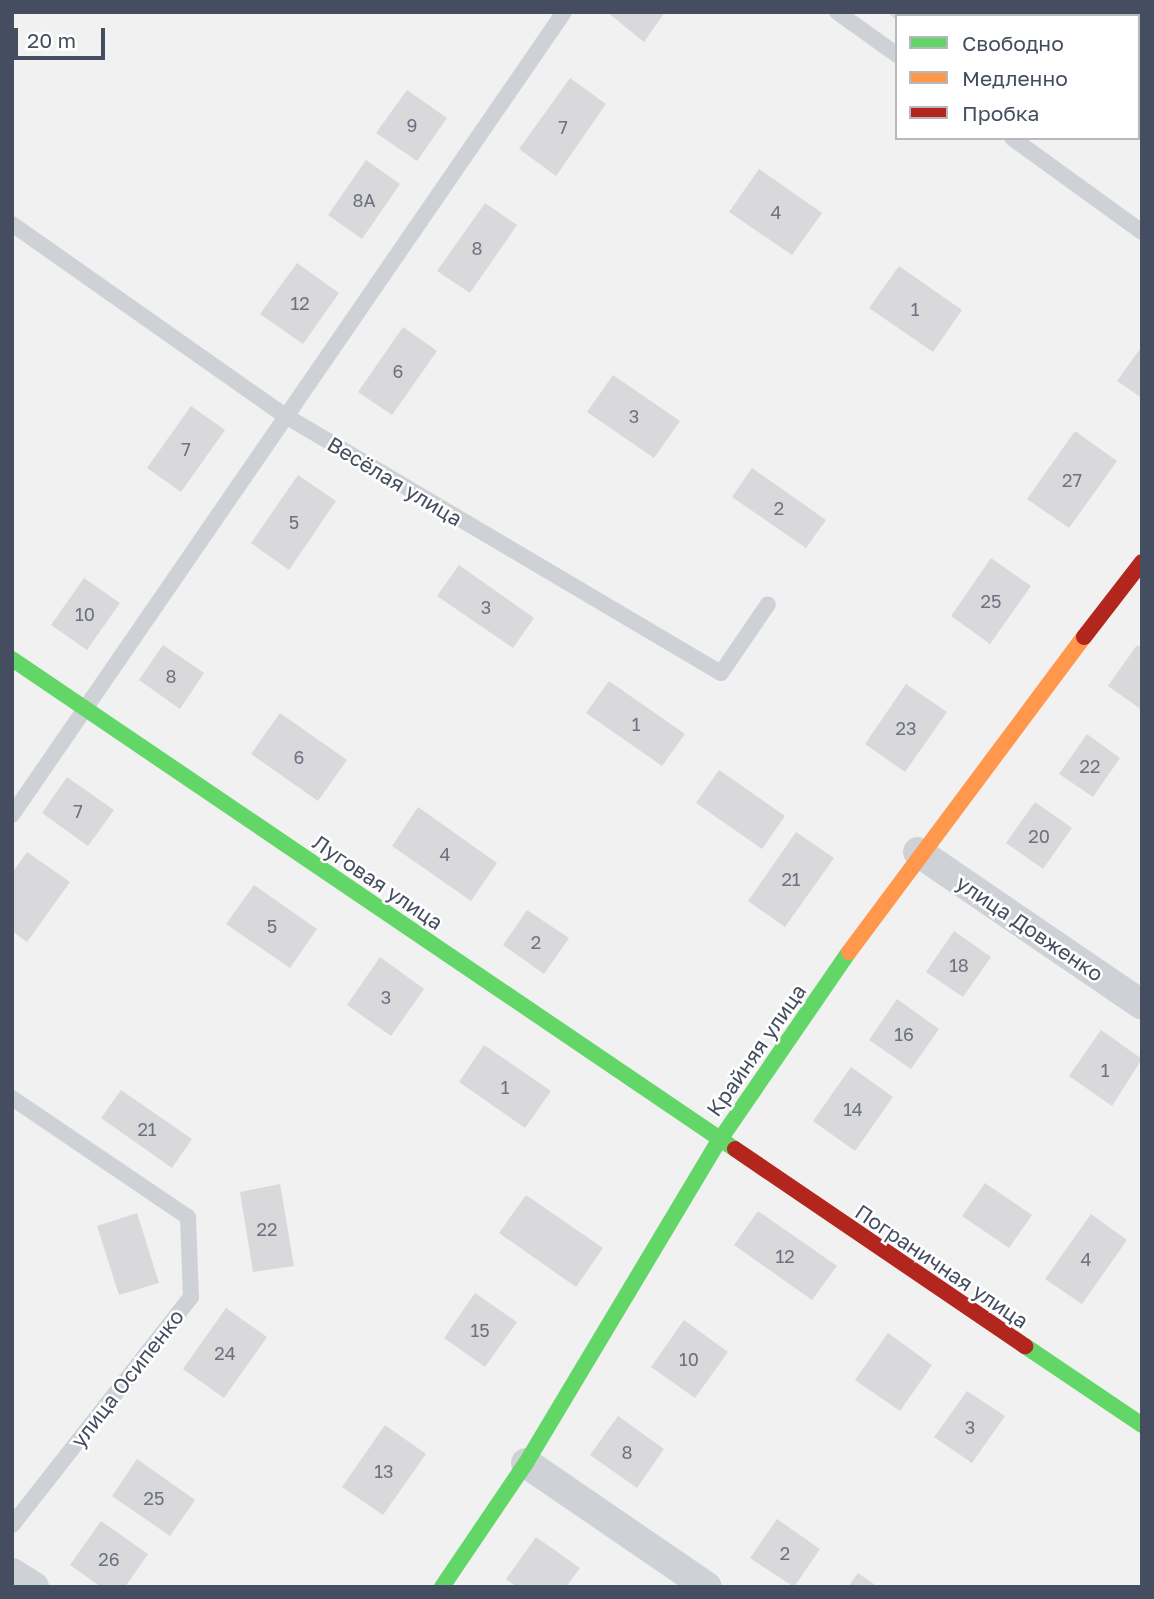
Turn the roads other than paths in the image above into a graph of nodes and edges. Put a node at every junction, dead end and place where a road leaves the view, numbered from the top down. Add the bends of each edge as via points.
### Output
1 (564, 12) edge
2 (837, 12) edge
3 (895, 54) edge
4 (1015, 140) edge
5 (12, 224) edge
6 (1142, 232) edge
7 (284, 415) junction
8 (1137, 579) edge
9 (768, 604) dead end
10 (12, 659) edge
11 (83, 706) junction
12 (12, 815) edge
13 (918, 852) junction
14 (1142, 1005) edge
15 (12, 1098) edge
16 (719, 1142) junction
17 (1142, 1425) edge
18 (526, 1463) junction
19 (12, 1525) edge
20 (12, 1573) edge
21 (34, 1587) edge
22 (442, 1587) edge
23 (707, 1587) edge

1 - 7 lane
2 - 3 lane
4 - 6 lane
5 - 7 lane, Весёлая улица
7 - 9 lane, Весёлая улица via 720,673
7 - 11 lane
8 - 13 street, Крайняя улица
10 - 11 street, Луговая улица
11 - 12 lane
11 - 16 street, Луговая улица
13 - 14 street, улица Довженко
13 - 16 street, Крайняя улица
15 - 19 lane, улица Осипенко via 188,1217 191,1297
16 - 17 street, Пограничная улица
16 - 18 street, Крайняя улица
18 - 22 street, Крайняя улица
18 - 23 street
20 - 21 street

